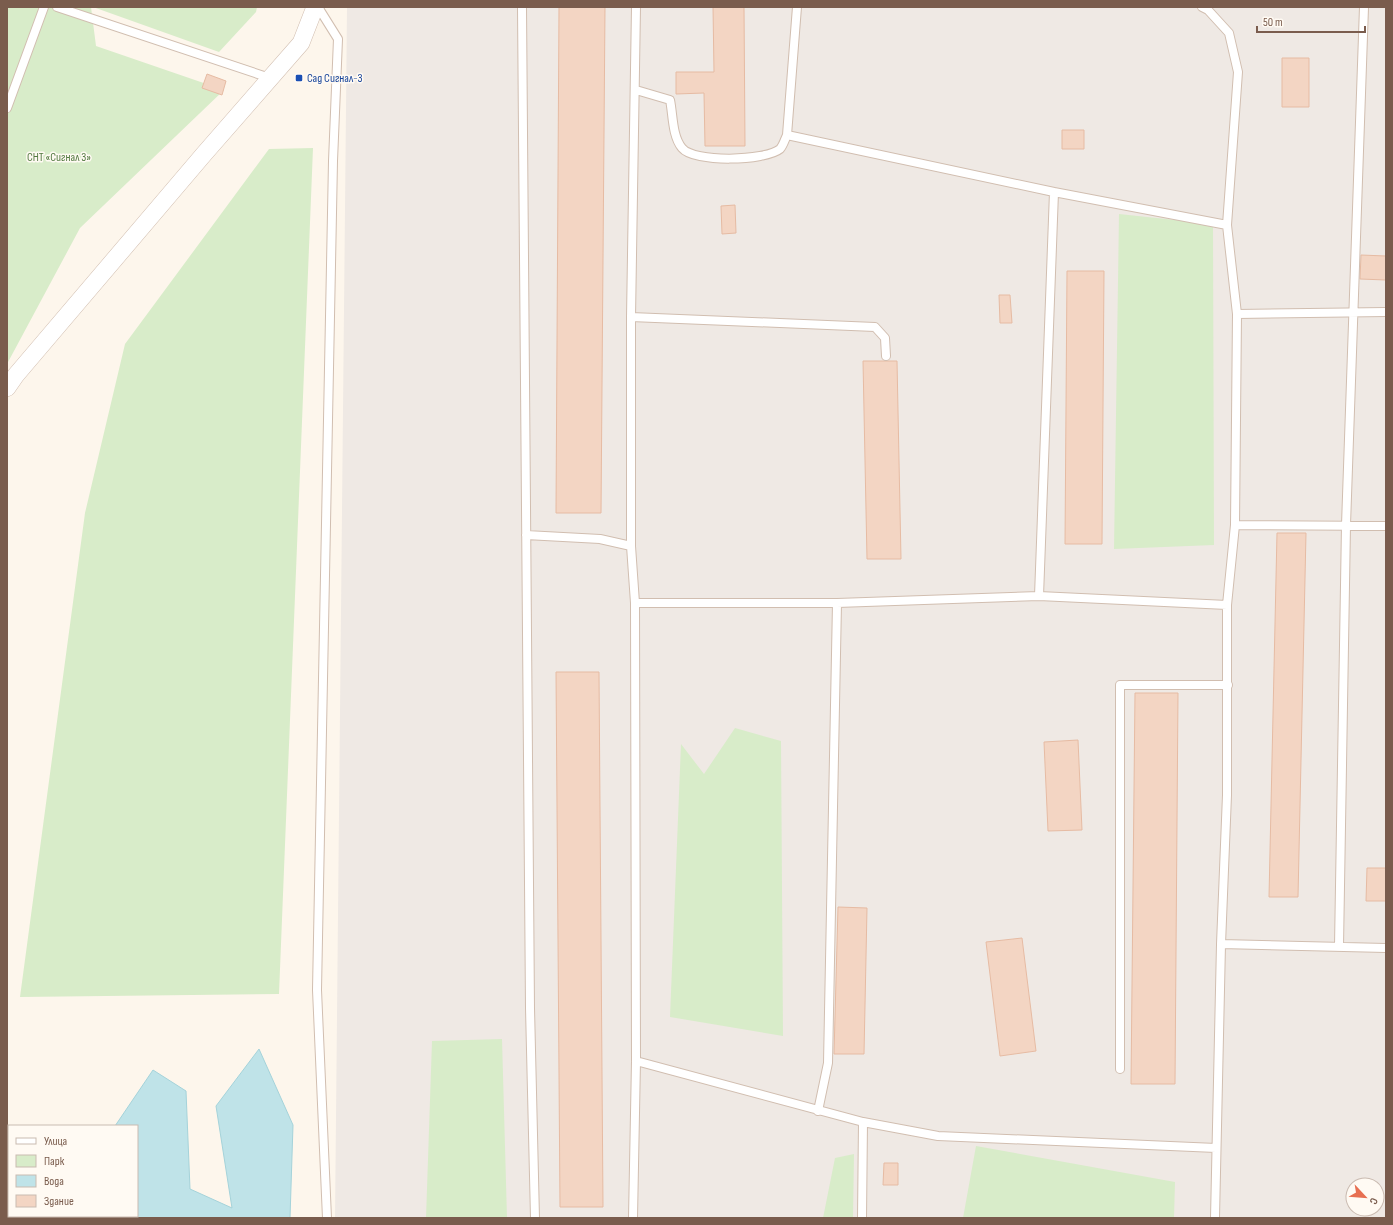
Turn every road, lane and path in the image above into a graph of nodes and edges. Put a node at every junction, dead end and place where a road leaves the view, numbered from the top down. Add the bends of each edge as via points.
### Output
1 (44, 7) edge
2 (57, 7) edge
3 (315, 7) edge
4 (318, 7) edge
5 (522, 7) edge
6 (636, 7) edge
7 (797, 7) edge
8 (1202, 7) edge
9 (1364, 7) edge
10 (270, 78) junction
11 (636, 90) junction
12 (7, 108) edge
13 (787, 135) junction
14 (1054, 192) junction
15 (1227, 225) junction
16 (1354, 311) junction
17 (1386, 312) edge
18 (1237, 314) junction
19 (631, 317) junction
20 (886, 356) dead end
21 (7, 388) edge
22 (1235, 525) junction
23 (1346, 526) junction
24 (1386, 526) edge
25 (526, 535) junction
26 (631, 546) junction
27 (1039, 596) junction
28 (635, 603) junction
29 (837, 603) junction
30 (1227, 605) junction
31 (1228, 685) junction
32 (1221, 944) junction
33 (1338, 946) junction
34 (1386, 948) edge
35 (636, 1061) junction
36 (1120, 1069) dead end
37 (818, 1111) junction
38 (863, 1122) junction
39 (1216, 1148) junction
40 (327, 1218) edge
41 (535, 1218) edge
42 (633, 1218) edge
43 (862, 1218) edge
44 (1215, 1218) edge

1 - 12 lane
2 - 10 lane
3 - 10 street via 301,43
4 - 40 lane via 338,39 333,161 317,990
5 - 25 lane
6 - 11 lane
7 - 13 lane
8 - 15 lane via 1208,10 1228,33 1238,72
9 - 16 lane
10 - 21 street
11 - 13 lane via 670,100 676,138 682,149 699,157 757,158 780,149
11 - 19 lane
13 - 14 lane
14 - 15 lane
14 - 27 lane
15 - 18 lane
16 - 17 lane
16 - 18 lane
16 - 23 lane
18 - 22 lane
19 - 20 lane via 875,327 885,338
19 - 26 lane
22 - 23 lane
22 - 30 lane
23 - 24 lane
23 - 33 lane
25 - 26 lane via 600,538
25 - 41 lane
26 - 28 lane
27 - 29 lane
27 - 30 lane
28 - 29 lane
28 - 35 lane
29 - 37 lane via 828,1063
30 - 31 lane
31 - 32 lane
31 - 36 lane via 1120,685
32 - 33 lane
32 - 39 lane
33 - 34 lane
35 - 37 lane
35 - 42 lane
37 - 38 lane
38 - 39 lane via 938,1136
38 - 43 lane
39 - 44 lane

